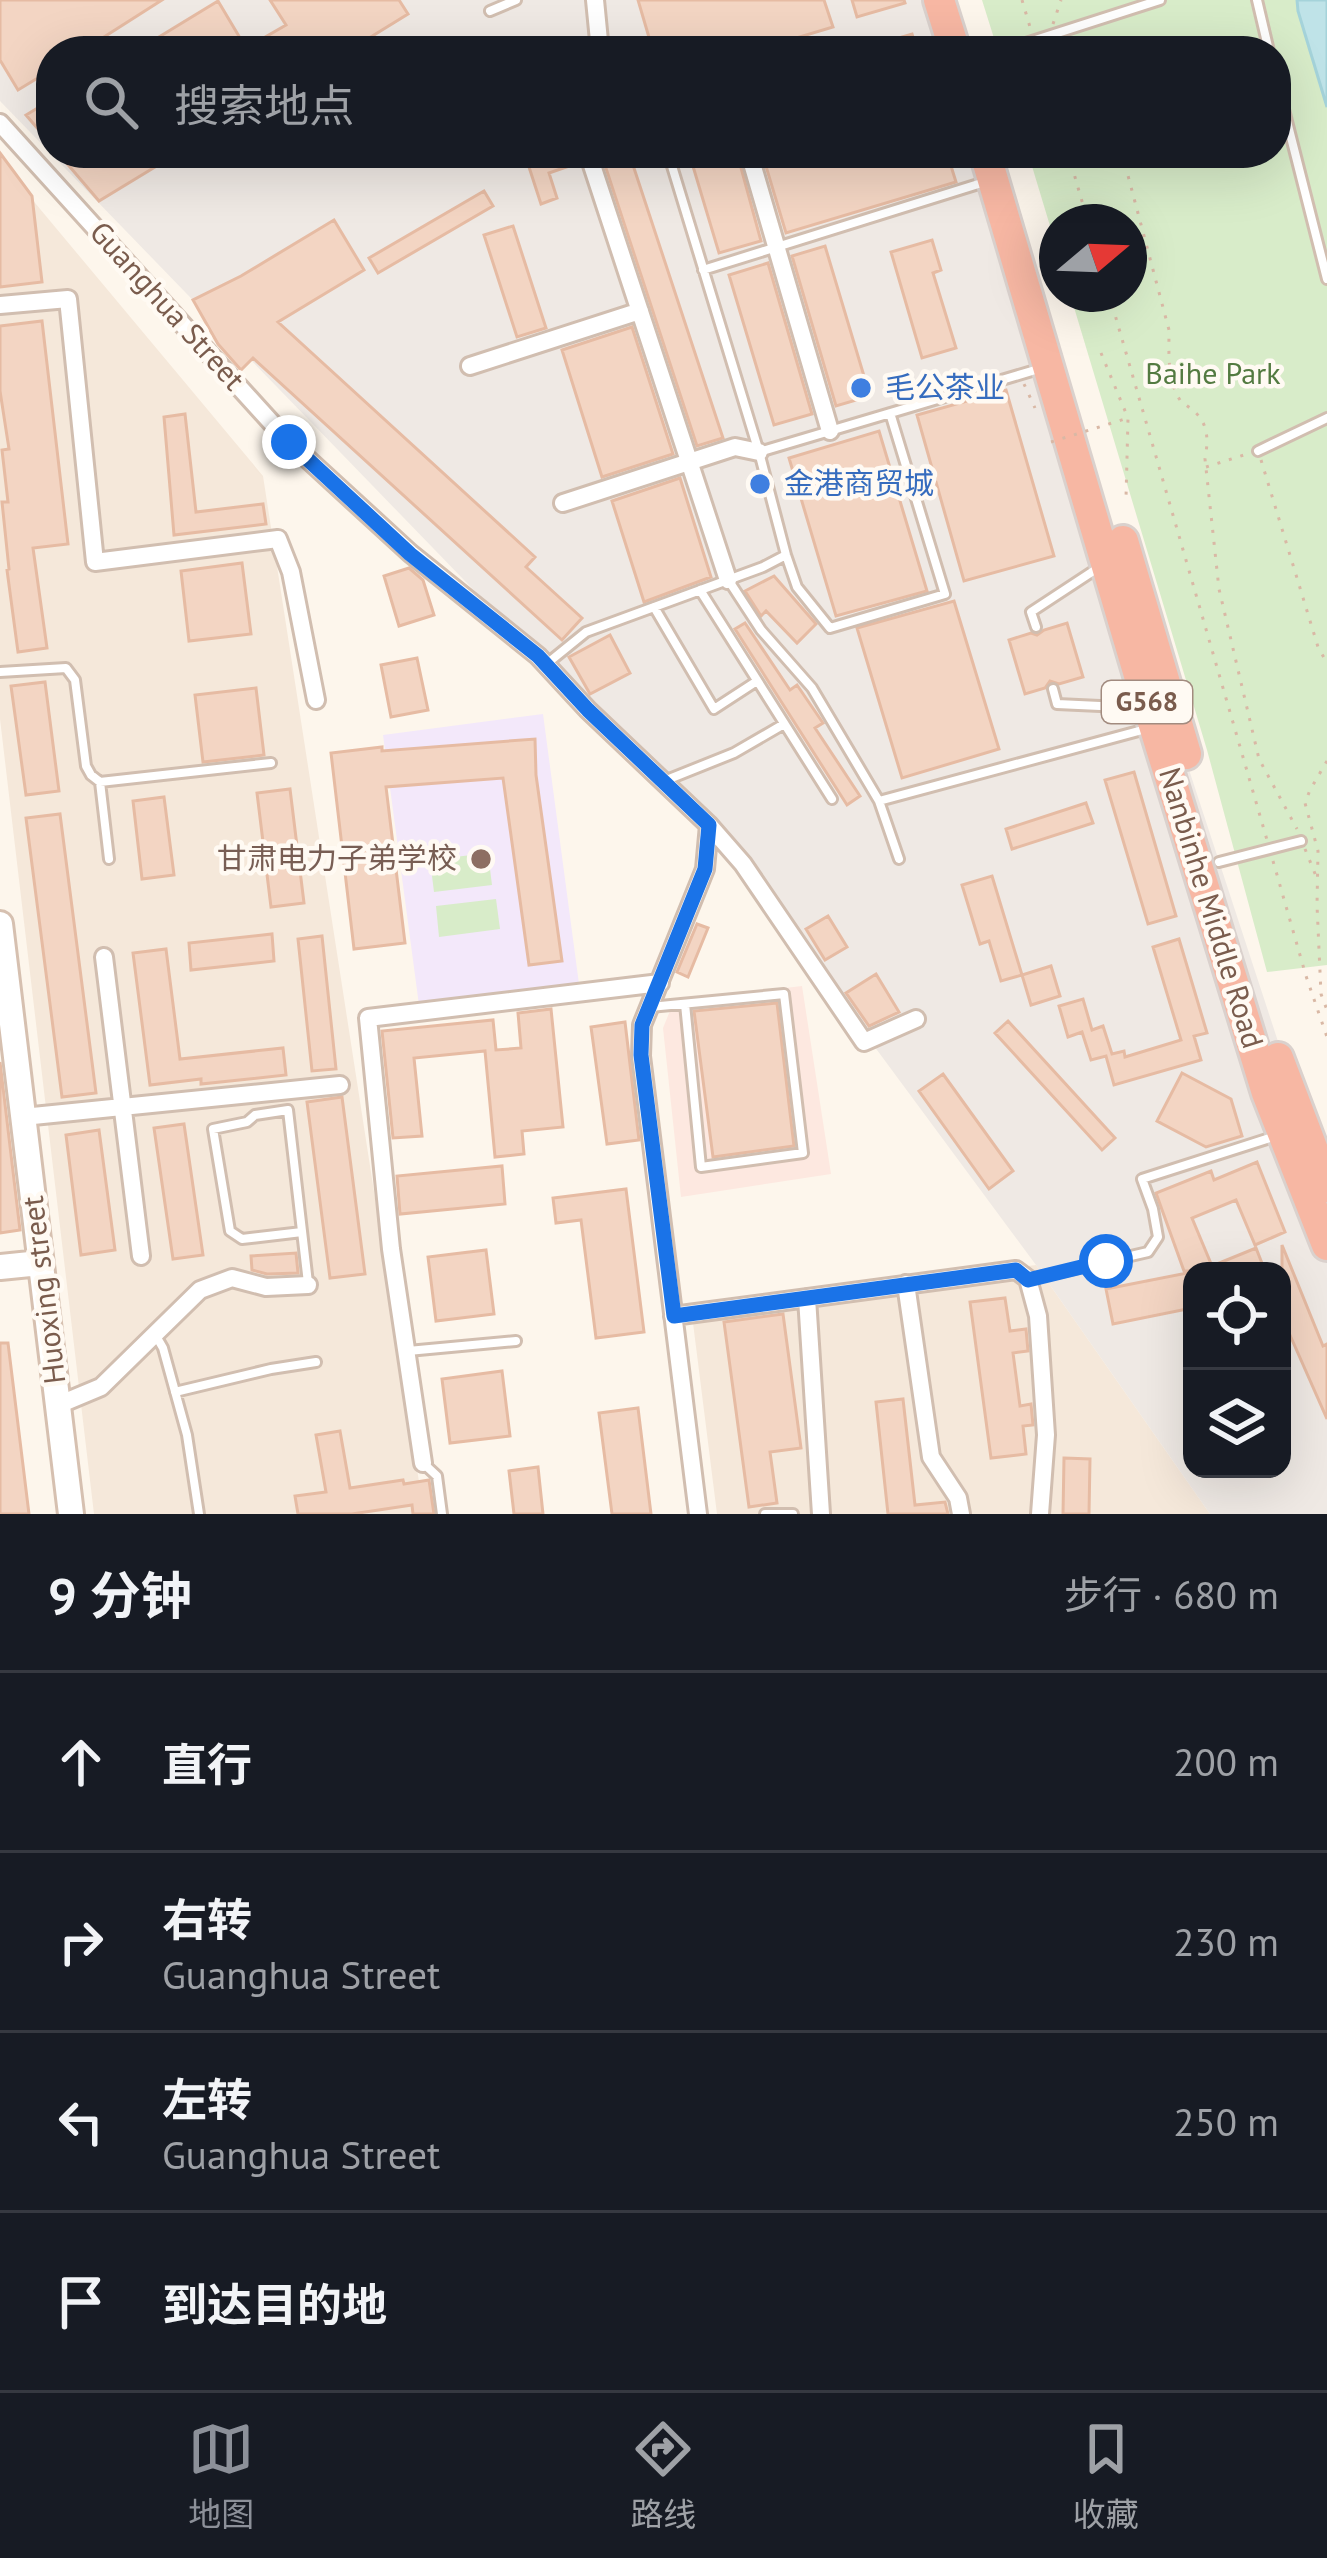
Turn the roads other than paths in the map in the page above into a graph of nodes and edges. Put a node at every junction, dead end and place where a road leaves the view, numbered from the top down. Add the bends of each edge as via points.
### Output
1 (515, 0) edge
2 (595, 0) edge
3 (939, 0) edge
4 (961, 0) edge
5 (1160, 0) edge
6 (1257, 0) edge
7 (490, 11) dead end
8 (599, 36) edge
9 (950, 36) edge
10 (972, 36) edge
11 (1049, 36) edge
12 (1265, 36) edge
13 (0, 123) edge
14 (1291, 137) edge
15 (36, 163) edge
16 (41, 168) edge
17 (592, 168) edge
18 (672, 168) edge
19 (753, 168) edge
20 (980, 168) edge
21 (996, 168) edge
22 (997, 168) edge
23 (776, 247) junction
24 (703, 270) junction
25 (1327, 279) edge
26 (0, 305) edge
27 (640, 311) junction
28 (470, 366) dead end
29 (1034, 370) junction
30 (890, 413) junction
31 (1327, 418) edge
32 (830, 430) junction
33 (1258, 451) road end
34 (759, 452) junction
35 (689, 462) junction
36 (563, 503) dead end
37 (786, 555) junction
38 (1107, 562) junction
39 (728, 580) junction
40 (700, 590) junction
41 (653, 607) junction
42 (1036, 627) dead end
43 (545, 664) junction
44 (0, 672) edge
45 (757, 681) junction
46 (1053, 689) dead end
47 (316, 700) dead end
48 (1152, 717) junction
49 (784, 724) junction
50 (272, 763) dead end
51 (663, 781) junction
52 (100, 782) junction
53 (832, 799) dead end
54 (878, 801) junction
55 (709, 825) junction
56 (1301, 841) road end
57 (109, 859) dead end
58 (899, 860) dead end
59 (1219, 862) junction
60 (0, 923) edge
61 (104, 957) dead end
62 (660, 983) junction
63 (4, 995) edge
64 (685, 1004) junction
65 (650, 1007) junction
66 (916, 1019) dead end
67 (340, 1085) dead end
68 (122, 1108) junction
69 (23, 1118) junction
70 (1283, 1134) junction
71 (1327, 1187) edge
72 (302, 1232) junction
73 (1327, 1245) edge
74 (141, 1256) dead end
75 (40, 1263) junction
76 (0, 1267) edge
77 (1028, 1280) junction
78 (308, 1285) joint
79 (907, 1285) junction
80 (807, 1298) junction
81 (674, 1316) junction
82 (155, 1334) junction
83 (516, 1342) dead end
84 (406, 1351) junction
85 (316, 1362) dead end
86 (175, 1392) junction
87 (58, 1405) junction
88 (423, 1463) joint
89 (71, 1514) edge
90 (199, 1514) edge
91 (442, 1514) edge
92 (698, 1514) edge
93 (765, 1514) edge
94 (793, 1514) edge
95 (820, 1514) edge
96 (961, 1514) edge
97 (1040, 1514) edge

1 - 7 lane
2 - 8 street
3 - 9 highway
4 - 10 highway
5 - 11 lane
6 - 12 lane
13 - 15 street, Guanghua Street
14 - 25 lane
16 - 43 street, Guanghua Street via 289,442
17 - 27 street
18 - 24 lane
19 - 23 street
20 - 23 lane
21 - 29 highway, Nanbinhe Middle Road / G568
22 - 59 highway, Nanbinhe Middle Road / G568
23 - 24 lane
23 - 32 street
24 - 34 lane
26 - 47 street via 68,299 94,562 278,539
27 - 28 street
27 - 35 street
29 - 30 lane
29 - 38 highway, Nanbinhe Middle Road / G568
30 - 32 lane
30 - 37 lane via 945,594 830,628 797,587
31 - 33 lane
32 - 34 lane
34 - 35 street via 735,447
34 - 37 lane
35 - 36 street
35 - 39 street
37 - 39 lane
38 - 42 lane via 1031,612
38 - 48 highway, Nanbinhe Middle Road / G568
39 - 40 lane
39 - 54 lane via 812,688
40 - 41 lane
40 - 45 lane
41 - 43 lane via 586,632
41 - 45 lane via 714,709
43 - 51 street, Guanghua Street
44 - 52 lane via 66,668 75,680 86,766
45 - 49 lane
46 - 48 lane via 1057,704
48 - 54 lane
48 - 70 highway, Nanbinhe Middle Road / G568
49 - 51 lane
49 - 53 lane
50 - 52 lane
51 - 55 street, Guanghua Street
52 - 57 lane
54 - 58 lane
55 - 62 street via 705,869
55 - 66 street, Guanghua Street via 864,1042
56 - 59 lane
59 - 71 highway, Nanbinhe Middle Road / G568 via 1287,1086
60 - 63 street, Huoxing street
61 - 68 street
62 - 65 street
62 - 84 street via 368,1018
63 - 69 street, Huoxing street
64 - 64 lane via 784,994 803,1153 701,1167
64 - 65 lane
65 - 81 street via 641,1055
67 - 68 street
68 - 69 street
68 - 74 street
69 - 75 street, Huoxing street
70 - 73 highway, Nanbinhe Middle Road / G568
70 - 77 lane via 1142,1178 1158,1237 1148,1252
72 - 72 lane via 287,1110 213,1129 230,1232 242,1239
72 - 78 lane
75 - 76 street
75 - 87 street, Huoxing street
77 - 79 street via 1016,1270
77 - 97 street via 1046,1435
78 - 82 street via 232,1278 200,1290
79 - 80 street
79 - 96 street via 931,1457
80 - 81 street
80 - 95 street
81 - 92 street
82 - 86 lane
82 - 87 street via 101,1387
83 - 84 lane
84 - 88 street
85 - 86 lane
86 - 90 lane
87 - 89 street, Huoxing street
88 - 91 lane via 437,1476
93 - 94 lane

